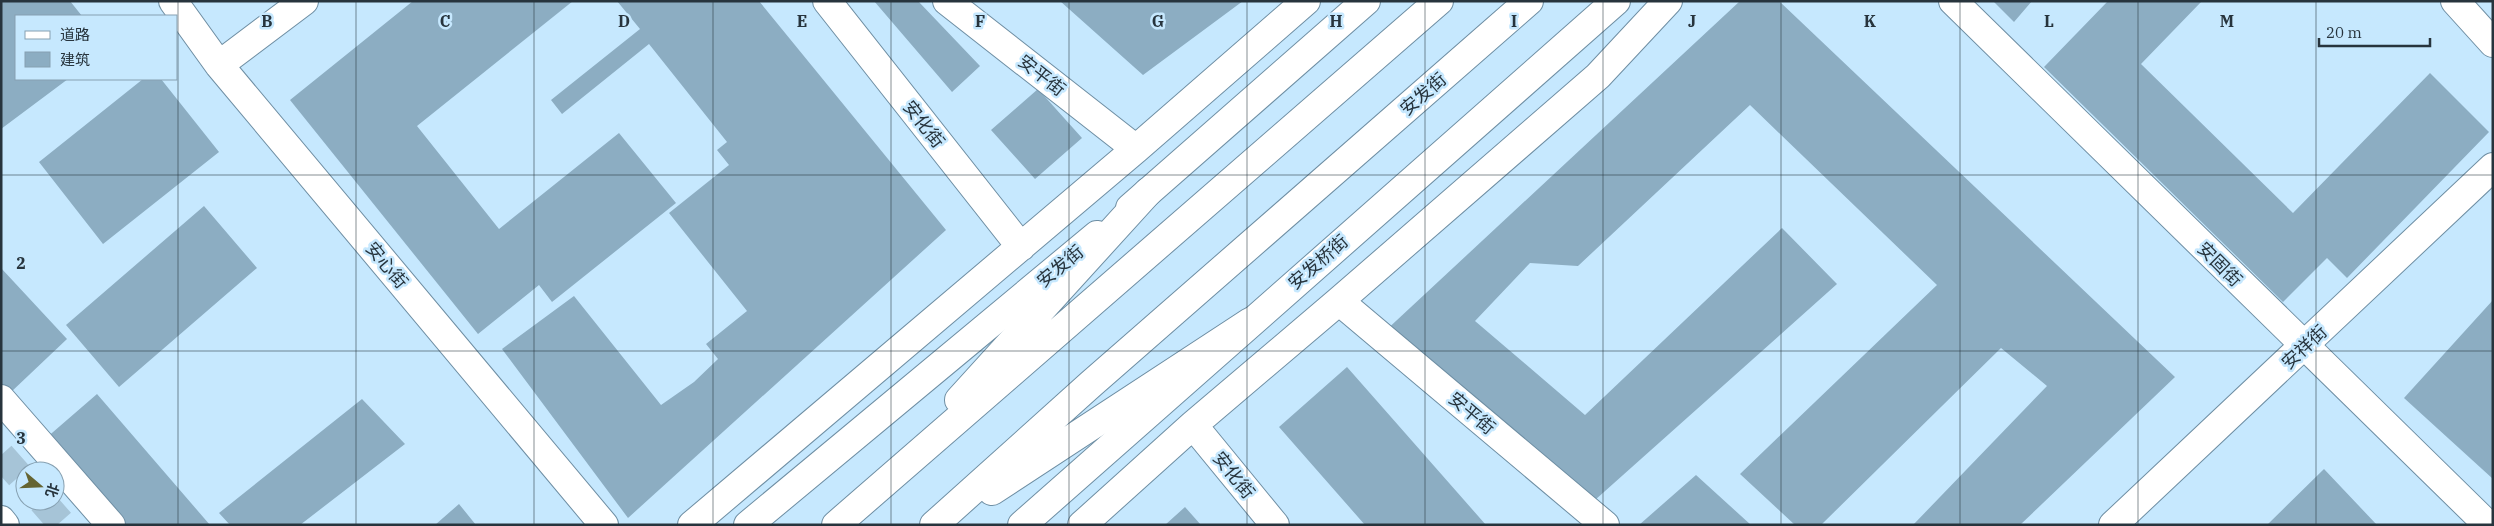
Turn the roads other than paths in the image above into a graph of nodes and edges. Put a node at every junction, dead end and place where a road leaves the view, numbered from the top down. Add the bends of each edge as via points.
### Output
1 (174, 1) edge
2 (304, 1) edge
3 (827, 1) edge
4 (947, 1) edge
5 (1306, 1) edge
6 (1366, 1) edge
7 (1439, 1) edge
8 (1529, 1) edge
9 (1616, 1) edge
10 (1668, 1) edge
11 (1953, 1) edge
12 (2455, 1) edge
13 (2493, 43) edge
14 (219, 65) junction
15 (1136, 149) junction
16 (2493, 167) edge
17 (1148, 192) junction
18 (1021, 247) junction
19 (1339, 301) junction
20 (1250, 322) junction
21 (2304, 346) junction
22 (1, 399) edge
23 (1193, 425) junction
24 (869, 498) junction
25 (1, 520) edge
26 (5, 525) edge
27 (111, 525) edge
28 (604, 525) edge
29 (692, 525) edge
30 (748, 525) edge
31 (836, 525) edge
32 (934, 525) edge
33 (941, 525) edge
34 (1022, 525) edge
35 (1082, 525) edge
36 (1275, 525) edge
37 (1605, 525) edge
38 (2113, 525) edge
39 (2488, 525) edge

1 - 14 main road, 安心街
2 - 14 main road
3 - 18 main road, 安化街
4 - 15 main road, 安平街
5 - 15 main road
6 - 17 main road, 安发街
7 - 24 main road
8 - 32 main road, 安发街
9 - 20 main road, 安发桥街
10 - 19 main road via 1598,76
11 - 21 main road, 安固街
12 - 13 main road
14 - 28 main road, 安心街
15 - 18 main road
16 - 21 main road, 安祥街
17 - 24 main road
17 - 30 main road, 安发街
18 - 29 main road
19 - 23 main road
19 - 37 main road, 安平街
20 - 33 main road
20 - 34 main road, 安发桥街
21 - 38 main road, 安祥街
21 - 39 main road, 安固街
22 - 27 main road
23 - 35 main road
23 - 36 main road, 安化街
24 - 31 main road
25 - 26 main road

